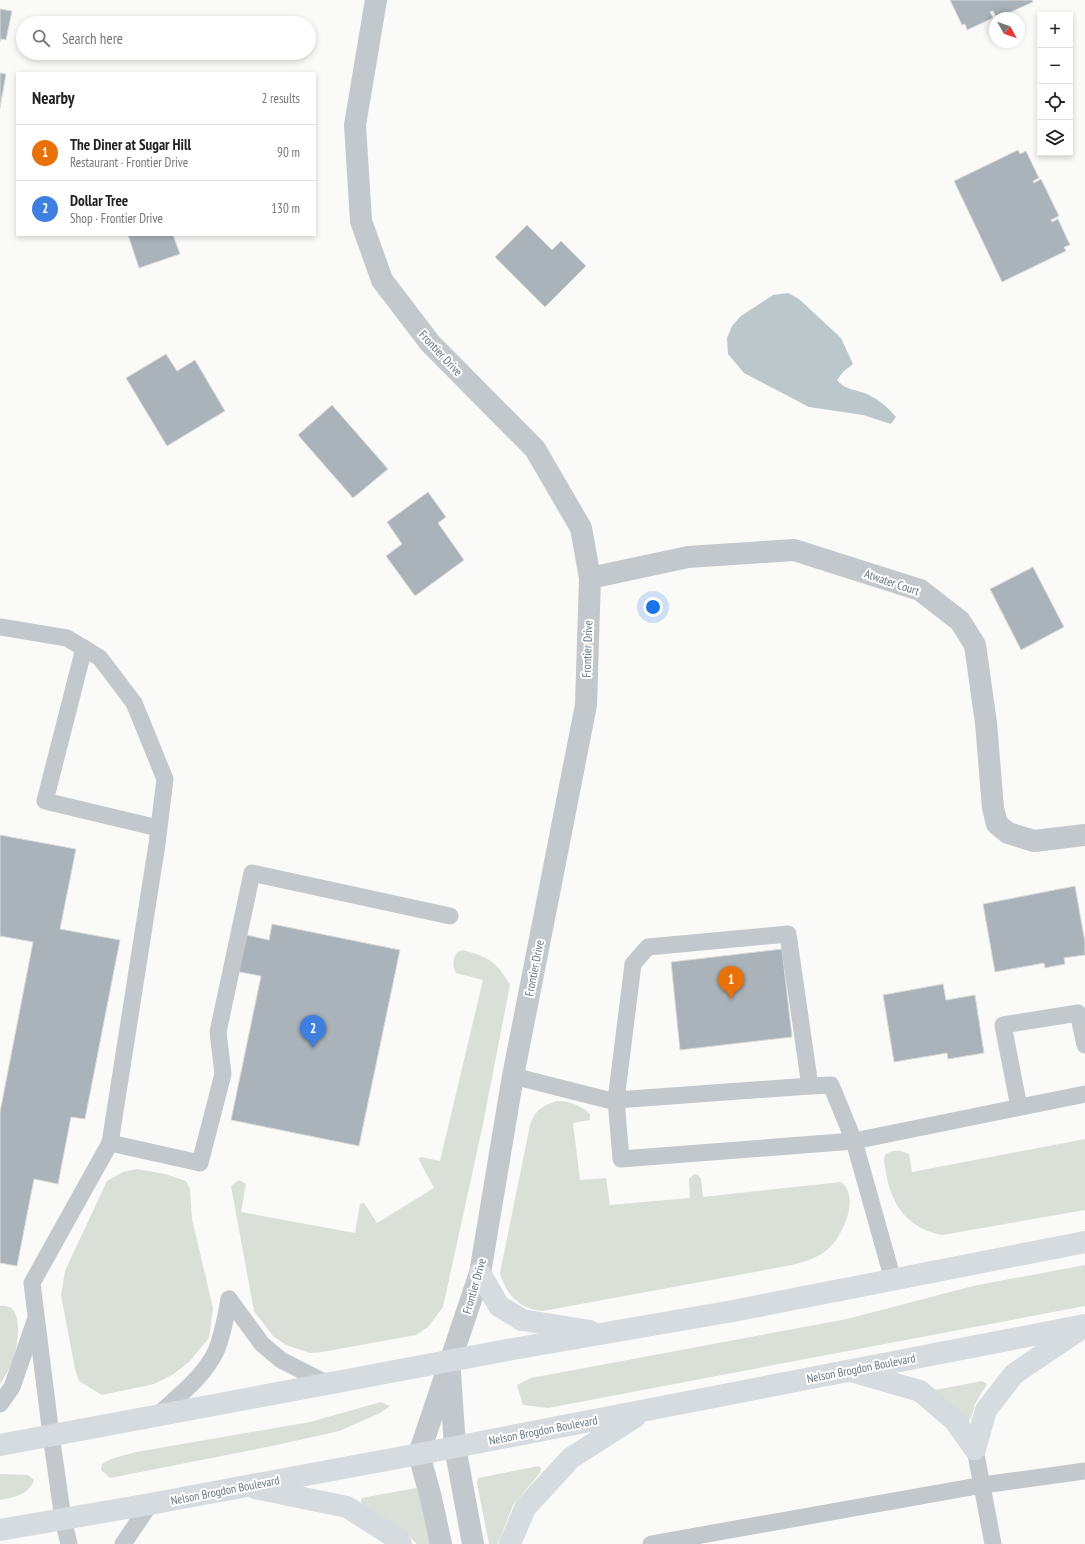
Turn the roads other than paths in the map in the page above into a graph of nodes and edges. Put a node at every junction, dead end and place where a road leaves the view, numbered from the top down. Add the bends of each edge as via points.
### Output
1 (376, 0) edge
2 (590, 578) junction
3 (0, 627) edge
4 (84, 648) junction
5 (158, 828) junction
6 (1085, 835) edge
7 (450, 916) dead end
8 (1085, 1045) edge
9 (513, 1076) junction
10 (810, 1086) junction
11 (1085, 1094) edge
12 (616, 1100) junction
13 (1019, 1107) junction
14 (854, 1141) junction
15 (110, 1143) junction
16 (1085, 1242) edge
17 (480, 1273) junction
18 (893, 1280) junction
19 (37, 1317) junction
20 (1085, 1325) edge
21 (609, 1334) junction
22 (449, 1361) junction
23 (849, 1371) junction
24 (330, 1385) junction
25 (0, 1404) edge
26 (646, 1410) junction
27 (158, 1415) junction
28 (51, 1435) junction
29 (0, 1445) edge
30 (455, 1447) junction
31 (975, 1449) junction
32 (419, 1454) junction
33 (1085, 1470) edge
34 (244, 1486) junction
35 (983, 1486) junction
36 (150, 1504) junction
37 (63, 1519) junction
38 (0, 1530) edge
39 (69, 1544) edge
40 (123, 1544) edge
41 (402, 1544) edge
42 (441, 1544) edge
43 (473, 1544) edge
44 (510, 1544) edge
45 (651, 1544) edge
46 (993, 1544) edge

1 - 2 street, Frontier Drive via 355,126 361,221 382,280 430,343 535,449 581,528
2 - 6 street, Atwater Court via 688,558 794,550 920,590 960,621 975,645 986,723 993,808 997,824 1008,833 1034,841
2 - 9 street, Frontier Drive via 586,705
3 - 4 lane via 67,638
4 - 5 lane via 100,658 134,703 164,779
4 - 5 lane via 45,801
5 - 15 lane
7 - 15 lane via 252,873 218,1032 223,1074 200,1163
8 - 13 lane via 1078,1013 1004,1025
9 - 12 lane
9 - 17 street, Frontier Drive
10 - 12 lane
10 - 12 lane via 788,934 648,947 633,964
10 - 14 lane via 831,1085
11 - 13 lane
12 - 14 lane via 621,1159
13 - 14 lane
14 - 18 lane
15 - 19 lane via 32,1283
16 - 18 highway
17 - 21 highway via 499,1306 522,1320
17 - 22 street, Frontier Drive
18 - 21 highway
19 - 25 lane via 12,1387
19 - 28 lane
20 - 23 highway, Nelson Brogdon Boulevard
20 - 31 highway via 1014,1374 986,1410
21 - 22 highway
22 - 24 highway
22 - 30 street, Frontier Drive
22 - 32 street, Frontier Drive
23 - 26 highway, Nelson Brogdon Boulevard
23 - 31 highway via 920,1391 955,1421
24 - 27 highway
24 - 27 lane via 281,1360 262,1344 229,1300 216,1352 191,1385
26 - 30 highway, Nelson Brogdon Boulevard
26 - 44 highway via 571,1458 526,1508
27 - 28 highway
28 - 29 highway
28 - 37 lane
30 - 32 highway, Nelson Brogdon Boulevard
30 - 43 street, Frontier Drive
31 - 35 lane
32 - 34 highway, Nelson Brogdon Boulevard
32 - 42 street
33 - 35 lane
34 - 36 highway, Nelson Brogdon Boulevard
34 - 41 highway via 347,1507
35 - 45 lane
35 - 46 lane
36 - 37 highway, Nelson Brogdon Boulevard
36 - 40 lane
37 - 38 highway, Nelson Brogdon Boulevard
37 - 39 lane

